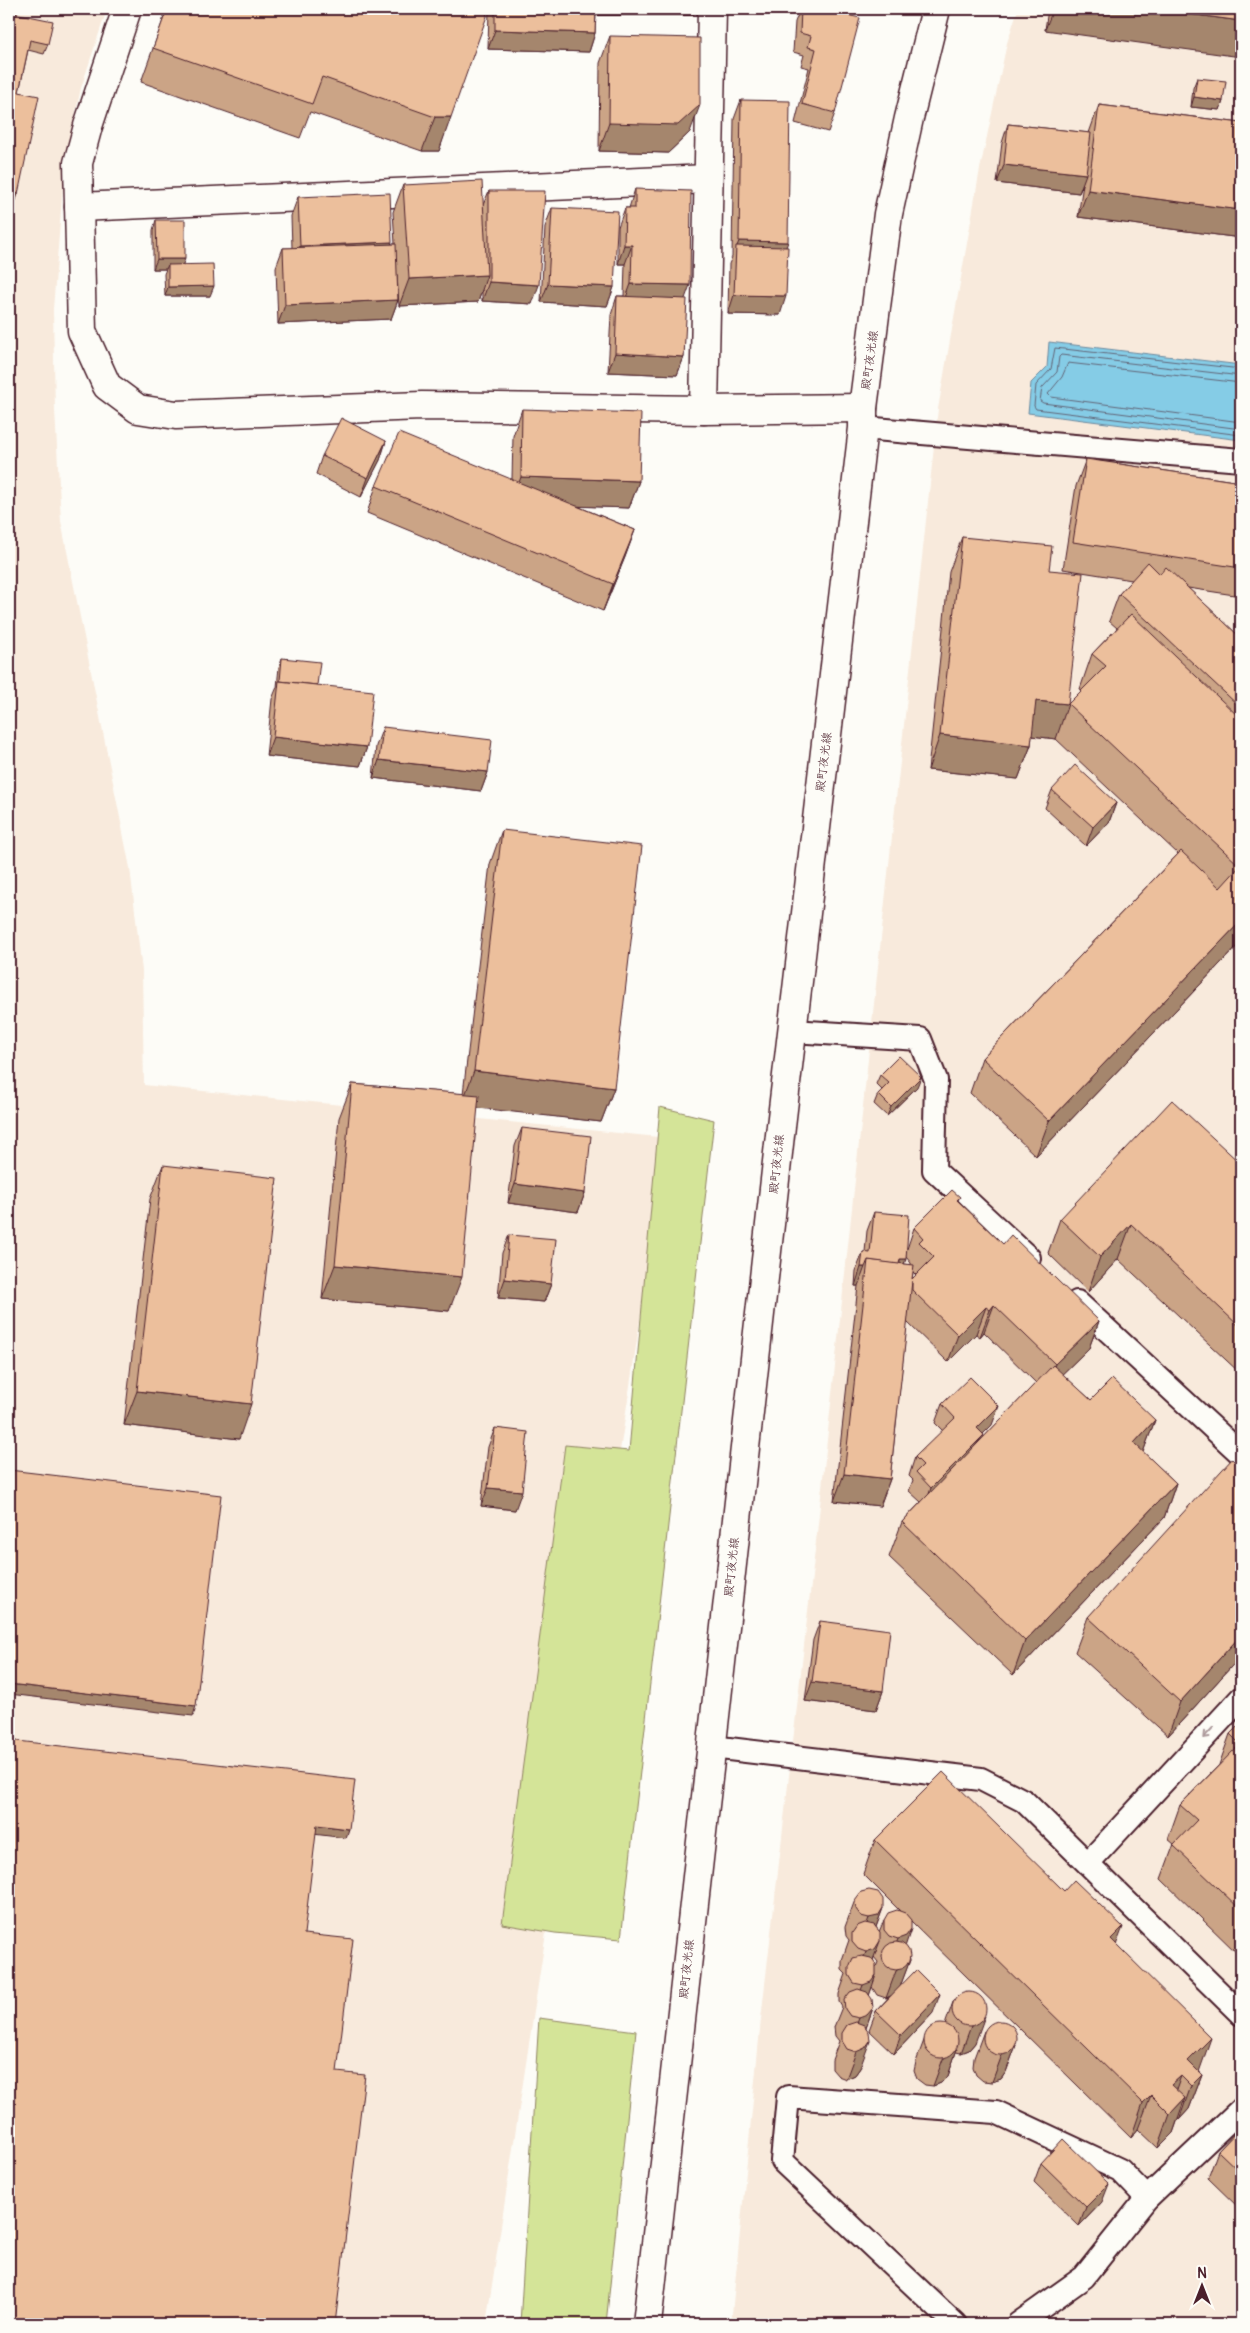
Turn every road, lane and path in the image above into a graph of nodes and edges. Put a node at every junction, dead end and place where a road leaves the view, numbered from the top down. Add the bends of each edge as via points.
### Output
1 (127, 9) edge
2 (712, 9) edge
3 (936, 9) edge
4 (708, 179) junction
5 (79, 207) junction
6 (704, 410) junction
7 (863, 418) junction
8 (1241, 460) edge
9 (792, 1031) junction
10 (1241, 1454) edge
11 (1241, 1698) edge
12 (712, 1747) junction
13 (1088, 1863) junction
14 (1241, 2014) edge
15 (1241, 2109) edge
16 (1147, 2198) junction
17 (646, 2324) edge
18 (955, 2324) edge
19 (1018, 2324) edge

1 - 5 street via 78,163
2 - 4 street
3 - 7 street, 殿町夜光線 via 888,214
4 - 5 street
4 - 6 street
5 - 6 street via 82,331 107,386 138,409 176,415 422,406
6 - 7 street
7 - 8 lane
7 - 9 street, 殿町夜光線
9 - 10 lane via 920,1039 936,1080 934,1170
9 - 12 street, 殿町夜光線
11 -> 13 lane
12 - 13 lane via 981,1780 1024,1801
12 - 17 street, 殿町夜光線
13 - 14 lane
15 - 16 lane
16 - 18 lane via 1120,2170 996,2112 788,2097 782,2161
16 - 19 lane via 1084,2277

